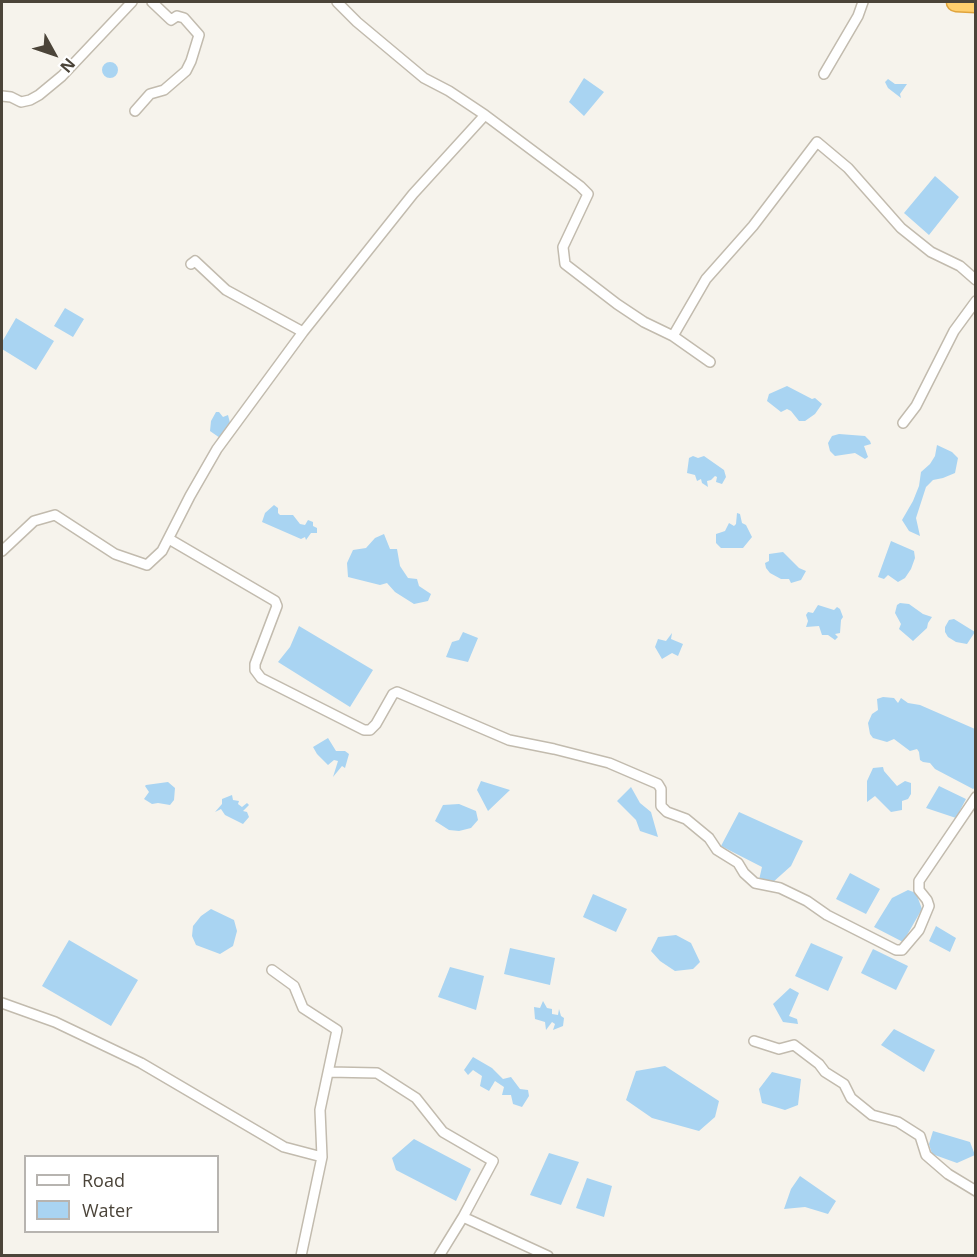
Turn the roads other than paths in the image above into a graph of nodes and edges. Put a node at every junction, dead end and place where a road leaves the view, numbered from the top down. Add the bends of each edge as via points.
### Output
1 (132, 2) edge
2 (152, 2) edge
3 (337, 2) edge
4 (863, 2) edge
5 (956, 2) edge
6 (975, 3) edge
7 (824, 74) dead end
8 (2, 96) edge
9 (135, 111) dead end
10 (485, 115) junction
11 (191, 264) dead end
12 (975, 280) edge
13 (975, 301) edge
14 (303, 332) junction
15 (673, 336) junction
16 (710, 362) dead end
17 (903, 423) dead end
18 (169, 539) junction
19 (2, 551) edge
20 (975, 797) edge
21 (272, 970) dead end
22 (2, 1004) edge
23 (754, 1041) dead end
24 (329, 1072) junction
25 (322, 1157) junction
26 (975, 1191) edge
27 (463, 1217) junction
28 (301, 1256) edge
29 (439, 1256) edge
30 (548, 1256) edge

1 - 8 street via 39,95 21,102
2 - 9 street via 171,20 177,16 184,18 199,35 186,71 164,90 150,94
3 - 10 street via 424,78
4 - 7 street
5 - 6 highway
10 - 14 street via 413,194
10 - 15 street via 588,194 563,247 566,264 617,304
11 - 14 street via 195,261 226,290
12 - 15 street via 901,228 848,168 817,142 753,226 706,279
13 - 17 street
14 - 18 street via 217,449
15 - 16 street
18 - 19 street via 147,565 115,554 55,515 34,521
18 - 20 street via 274,601 277,606 255,664 261,678 364,730 376,724 397,692 509,740 609,763 658,784 661,806 686,819 717,850 738,862 755,883 780,888 896,950 902,950 919,930 929,906 919,890 919,881
21 - 24 street via 294,986 303,1008 337,1030
22 - 25 street via 55,1022 141,1062 284,1147
23 - 26 street via 779,1050 794,1045 844,1084 850,1098 872,1115 898,1122 920,1136 926,1155
24 - 25 street via 320,1110
24 - 27 street via 377,1072 416,1098 443,1132 493,1161
25 - 28 street
27 - 29 street
27 - 30 street

